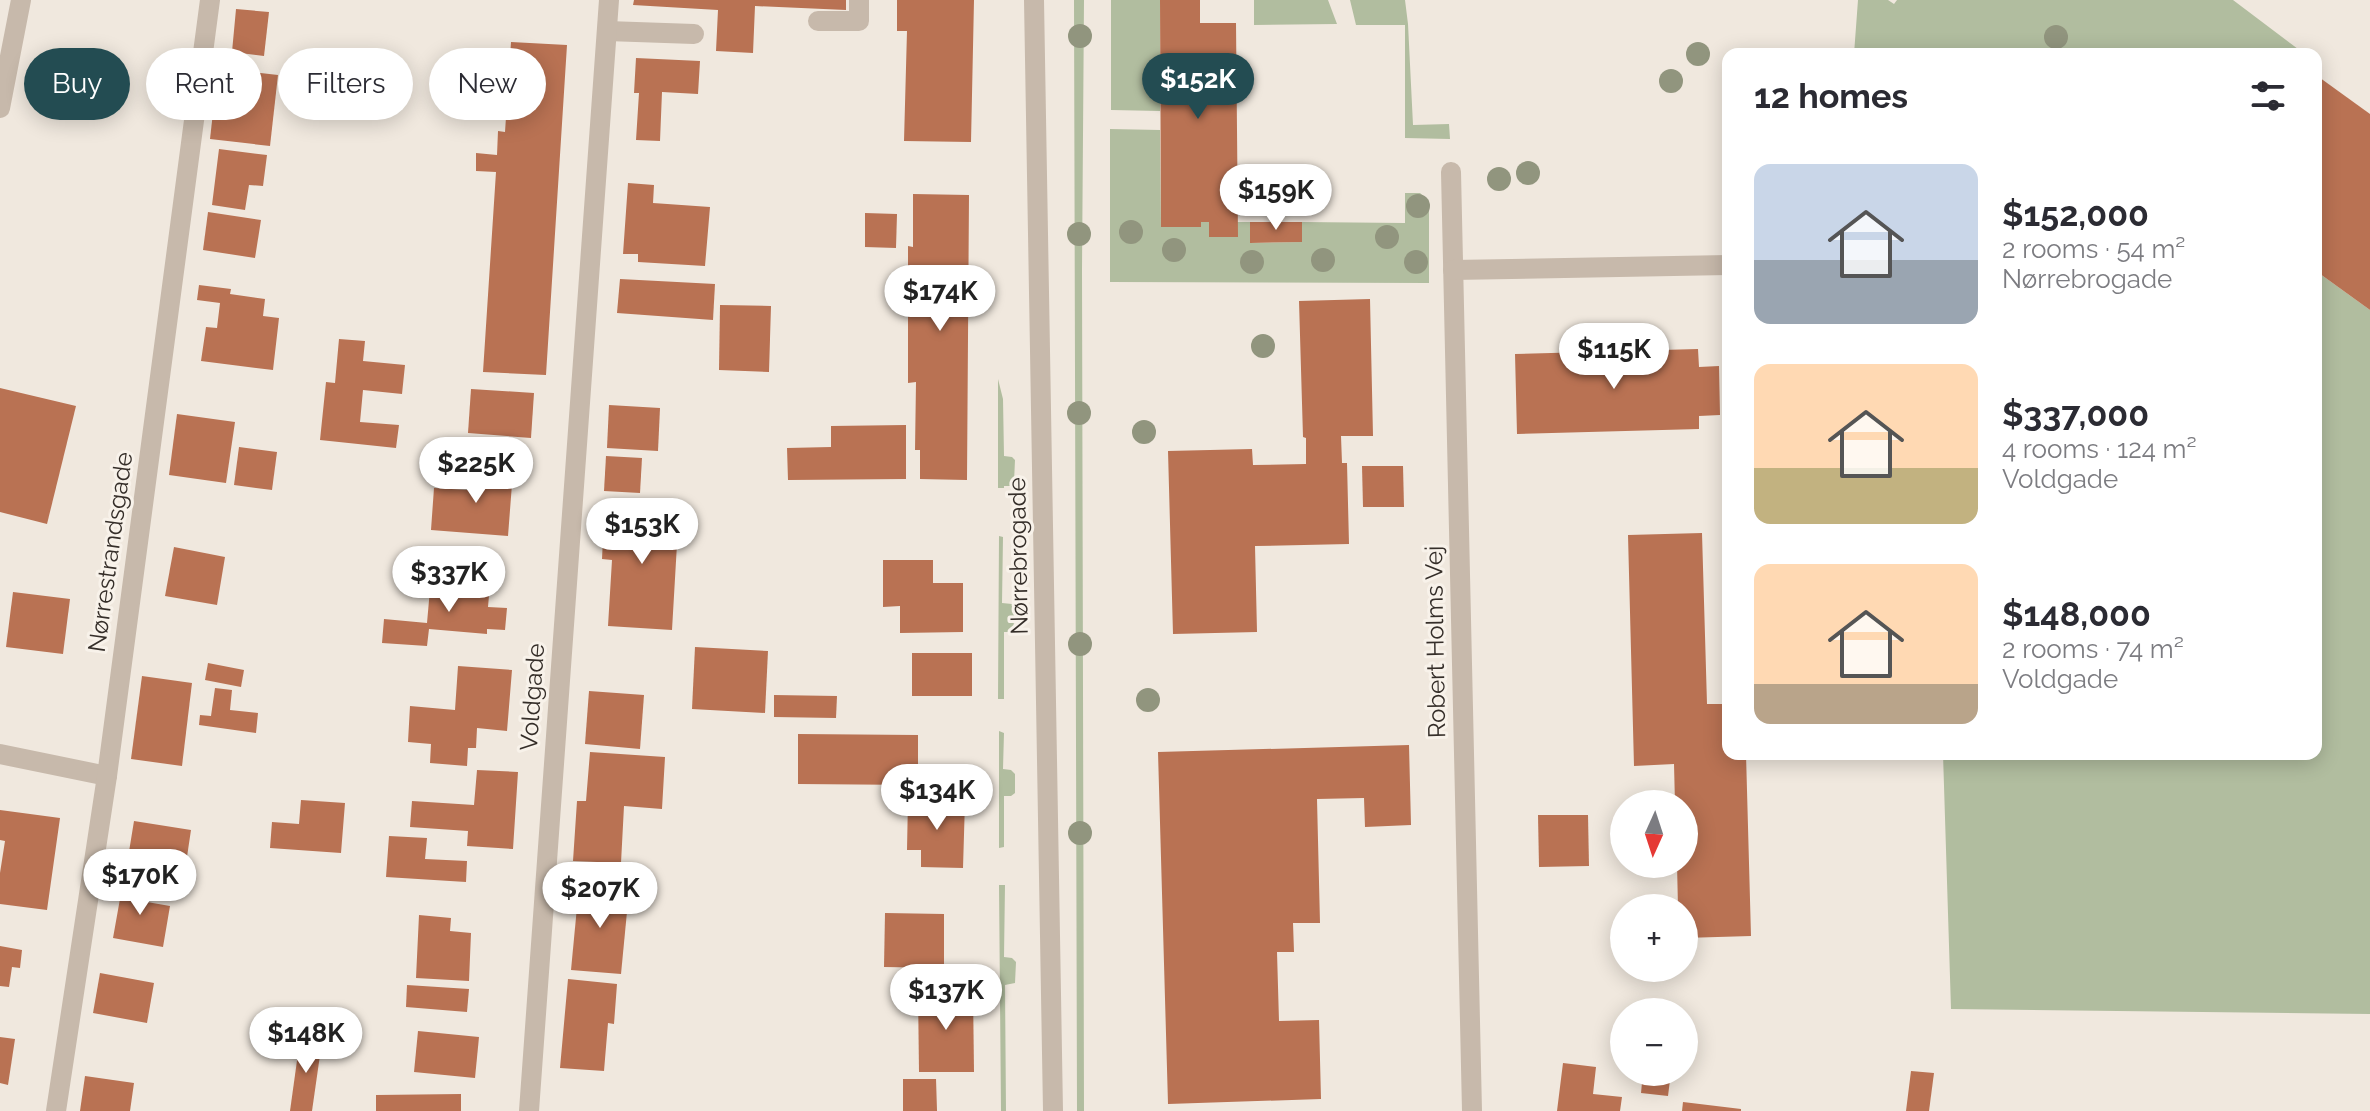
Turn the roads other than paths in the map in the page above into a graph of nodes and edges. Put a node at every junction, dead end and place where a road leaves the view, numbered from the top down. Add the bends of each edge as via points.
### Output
1 (21, 0) edge
2 (210, 0) edge
3 (609, 0) edge
4 (859, 0) edge
5 (1034, 0) edge
6 (818, 21) dead end
7 (607, 31) junction
8 (694, 34) dead end
9 (0, 108) edge
10 (1451, 172) dead end
11 (1722, 265) edge
12 (1453, 270) junction
13 (0, 754) edge
14 (107, 776) junction
15 (56, 1111) edge
16 (529, 1111) edge
17 (1053, 1111) edge
18 (1472, 1111) edge

1 - 9 street
2 - 14 street, Nørrestrandsgade
3 - 7 street, Voldgade
4 - 6 street via 859,21
5 - 17 street, Nørrebrogade
7 - 8 street
7 - 16 street, Voldgade
10 - 12 street, Robert Holms Vej
11 - 12 street
12 - 18 street, Robert Holms Vej
13 - 14 street
14 - 15 street, Nørrestrandsgade

